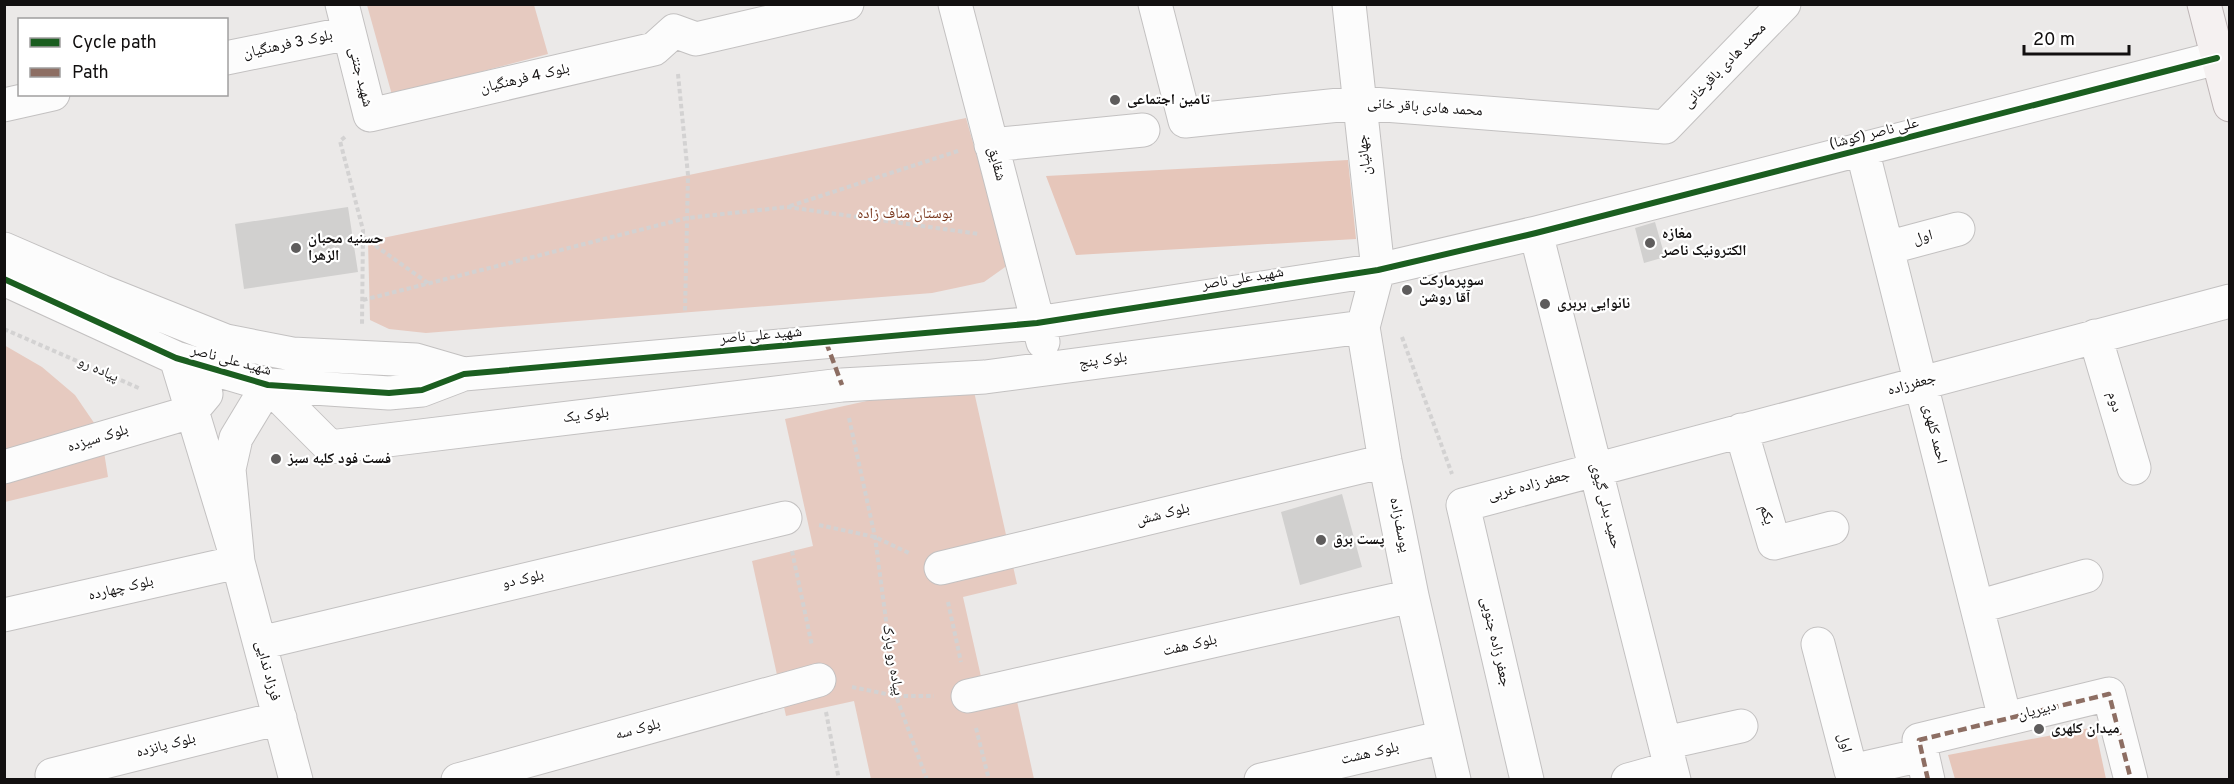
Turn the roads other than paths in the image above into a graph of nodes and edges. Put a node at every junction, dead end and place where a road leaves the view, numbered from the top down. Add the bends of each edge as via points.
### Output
1 (847, 4) edge
2 (955, 4) edge
3 (1155, 4) edge
4 (1349, 4) edge
5 (1784, 4) edge
6 (2204, 4) edge
7 (345, 19) edge
8 (228, 57) edge
9 (2217, 58) junction
10 (44, 96) edge
11 (1359, 103) junction
12 (4, 105) edge
13 (2229, 105) edge
14 (370, 116) joint
15 (1665, 127) joint
16 (1143, 130) dead end
17 (991, 145) junction
18 (1862, 149) junction
19 (1958, 229) dead end
20 (1536, 233) junction
21 (1887, 248) junction
22 (4, 249) edge
23 (1378, 270) junction
24 (4, 279) edge
25 (2229, 300) edge
26 (1037, 324) junction
27 (1363, 327) junction
28 (2096, 336) junction
29 (826, 342) junction
30 (225, 357) junction
31 (176, 358) junction
32 (1051, 368) junction
33 (464, 375) junction
34 (1921, 382) junction
35 (268, 385) junction
36 (842, 385) junction
37 (191, 412) junction
38 (1741, 430) junction
39 (1385, 461) junction
40 (4, 467) edge
41 (1595, 468) junction
42 (2134, 468) dead end
43 (1463, 505) joint
44 (785, 518) road end
45 (1832, 528) dead end
46 (238, 562) junction
47 (941, 568) road end
48 (2086, 576) dead end
49 (1412, 596) junction
50 (1977, 607) junction
51 (4, 615) edge
52 (260, 643) junction
53 (1818, 644) dead end
54 (819, 680) road end
55 (968, 696) road end
56 (280, 718) junction
57 (2005, 719) junction
58 (1741, 726) dead end
59 (1444, 737) junction
60 (1670, 764) edge
61 (1925, 767) edge
62 (52, 775) dead end
63 (297, 780) edge
64 (458, 780) edge
65 (1261, 780) edge
66 (1454, 780) edge
67 (1527, 780) edge
68 (1628, 780) edge
69 (2131, 780) edge

1 - 14 street, بلوک 4 فرهنگیان via 696,39 674,31 654,49
2 - 17 street, شقایق
3 - 11 street, محمد هادی باقر خانی via 1185,121
4 - 11 street, جهانیان
5 - 15 street, محمد هادی باقرخانی
6 - 9 main road
7 - 8 street, بلوک 3 فرهنگیان
7 - 14 street, شهید جنتی
9 - 13 main road
9 - 18 street, علی ناصر (کوشا)
10 - 12 street
11 - 15 street, محمد هادی باقر خانی
11 - 23 street, جهانیان
16 - 17 street
17 - 26 street, شقایق
18 - 20 street, علی ناصر (کوشا)
18 - 21 street, احمد کلهری
19 - 21 street, اول
20 - 23 street, شهید علی ناصر
20 - 41 street, حمید بدلی گیوی
21 - 34 street, احمد کلهری
22 - 30 street, شهید علی ناصر via 100,291
23 - 26 street, شهید علی ناصر
23 - 27 street, یوسف‌زاده
24 - 31 street, شهید علی ناصر
25 - 28 street, جعفرزاده
26 - 29 street, شهید علی ناصر
26 - 32 street, شقایق
27 - 32 street, بلوک پنج
27 - 39 street, یوسف‌زاده
28 - 34 street, جعفرزاده
28 - 42 street, دوم
29 - 33 street, شهید علی ناصر
29 - 36 street
30 - 31 street, شهید علی ناصر
30 - 33 street, شهید علی ناصر via 292,354 416,360
30 - 35 street, شهید علی ناصر
30 - 37 street
31 - 37 street
32 - 36 street, بلوک پنج via 986,377
33 - 35 street, شهید علی ناصر via 422,390 389,393
34 - 38 street, جعفرزاده
34 - 50 street, احمد کلهری
35 - 36 street, بلوک یک via 330,447
35 - 46 street via 236,438 229,470
37 - 40 street, بلوک سیزده
37 - 46 street
38 - 41 street, جعفرزاده
38 - 45 street, یکم via 1774,543
39 - 47 street, بلوک شش
39 - 49 street, یوسف‌زاده
41 - 43 street, جعفر زاده غربی
41 - 60 street, حمید بدلی گیوی
43 - 67 street, جعفر زاده جنوبی
44 - 52 street, بلوک دو
46 - 51 street, بلوک چهارده
46 - 52 street, فرزاد ندایی
48 - 50 street
49 - 55 street, بلوک هفت
49 - 59 street, یوسف‌زاده
50 - 57 street, احمد کلهری
52 - 56 street, فرزاد ندایی
53 - 61 street, اول via 1851,771
54 - 64 street, بلوک سه
56 - 62 street, بلوک پانزده
56 - 63 street, فرزاد ندایی
57 - 61 street, دبیریان via 1918,740
57 - 69 street, دبیریان via 2109,694
58 - 60 street
59 - 65 street, بلوک هشت
59 - 66 street, یوسف‌زاده
60 - 68 street

